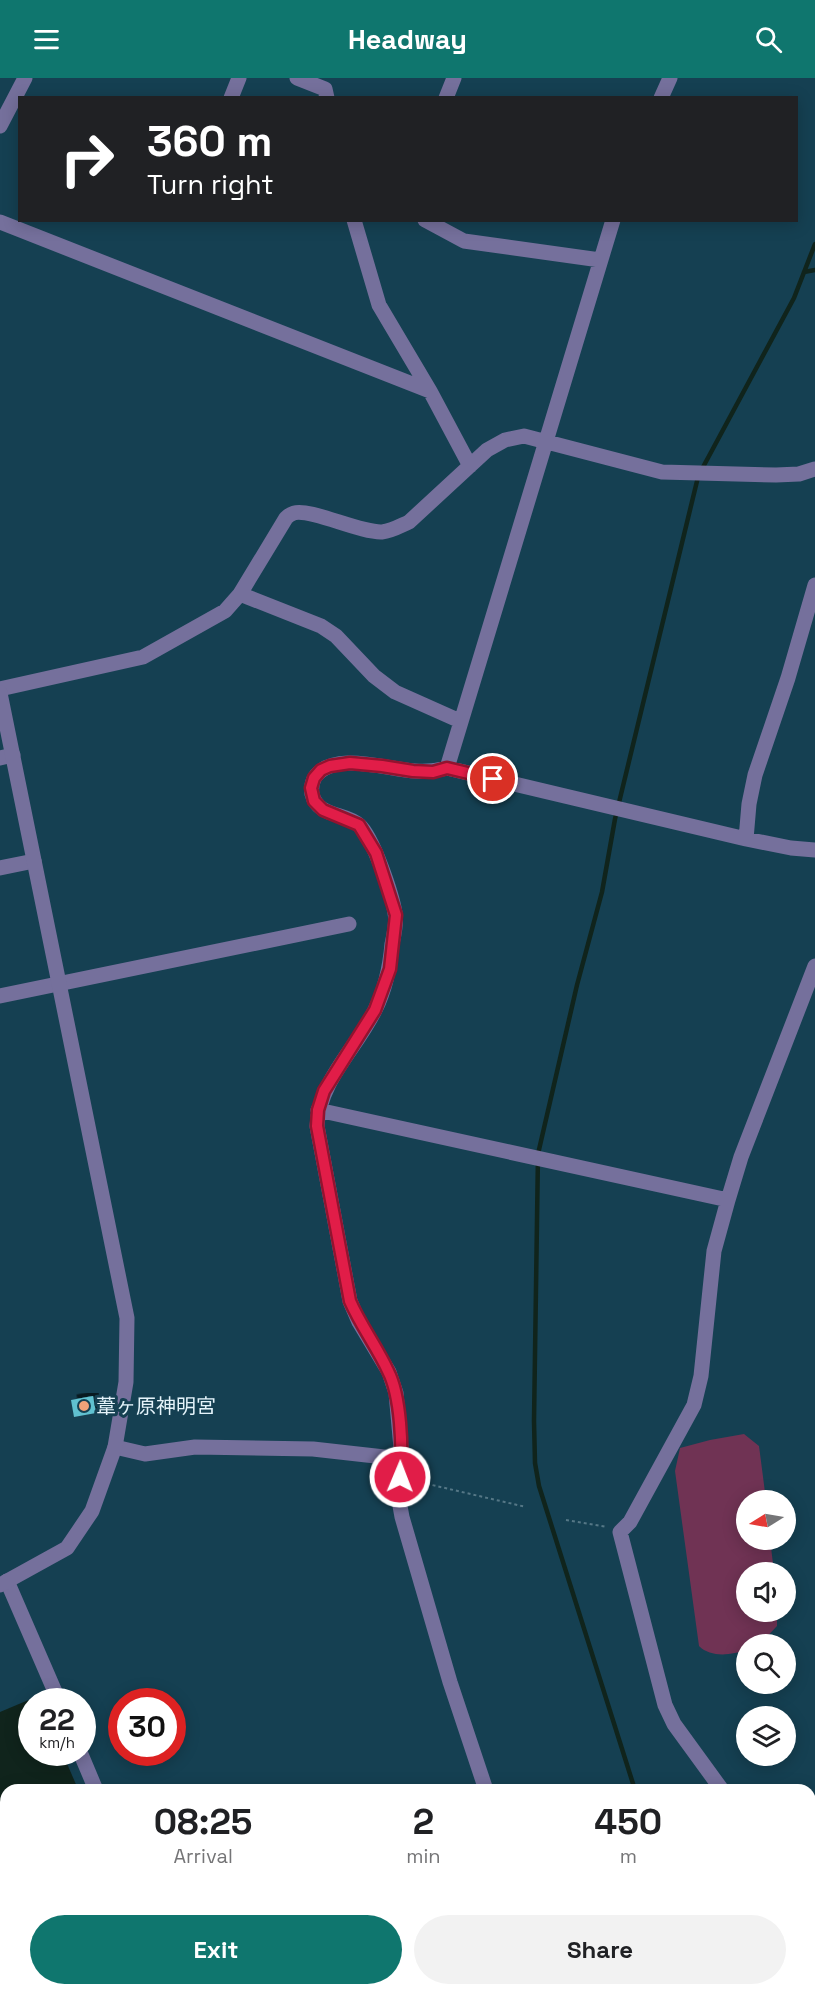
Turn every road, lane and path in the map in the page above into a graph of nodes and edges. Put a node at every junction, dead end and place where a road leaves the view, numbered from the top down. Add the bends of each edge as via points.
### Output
1 (25, 78) edge
2 (239, 78) edge
3 (297, 78) edge
4 (454, 78) edge
5 (670, 78) edge
6 (232, 96) edge
7 (327, 96) edge
8 (447, 96) edge
9 (663, 96) edge
10 (0, 126) edge
11 (0, 222) edge
12 (355, 222) edge
13 (429, 222) edge
14 (612, 222) edge
15 (600, 260) junction
16 (430, 391) junction
17 (546, 441) junction
18 (470, 466) junction
19 (815, 470) edge
20 (815, 585) edge
21 (240, 594) junction
22 (0, 691) edge
23 (460, 721) junction
24 (6, 756) edge
25 (447, 768) junction
26 (746, 839) junction
27 (815, 850) edge
28 (34, 861) junction
29 (0, 868) edge
30 (349, 924) dead end
31 (815, 966) edge
32 (59, 984) junction
33 (0, 996) edge
34 (318, 1110) junction
35 (728, 1200) junction
36 (116, 1447) junction
37 (402, 1459) junction
38 (400, 1477) junction
39 (526, 1508) dead end
40 (566, 1520) dead end
41 (620, 1532) junction
42 (4, 1583) edge
43 (52, 1688) edge
44 (86, 1766) edge
45 (93, 1784) edge
46 (484, 1784) edge
47 (718, 1784) edge

1 - 10 street
2 - 6 street
3 - 7 street via 325,89
4 - 8 street
5 - 9 street
11 - 16 street
12 - 16 street via 379,305
13 - 15 street via 464,241
14 - 15 street
15 - 17 street
16 - 18 street
17 - 18 street via 524,436 505,440
17 - 19 street via 662,472 776,475
17 - 23 street
18 - 21 street via 409,522 395,529 369,531 294,513 286,518
20 - 26 street via 755,775
21 - 22 street via 225,611 143,657
21 - 23 street via 321,626 395,692
22 - 24 street
23 - 25 street
24 - 28 street
25 - 26 street
25 - 34 street via 413,771 350,763 330,766 314,778 314,801 323,810 359,825 376,853 396,915 390,969 375,1010 324,1091
26 - 27 street
28 - 29 street
28 - 32 street
30 - 32 street
31 - 35 street
32 - 33 street
32 - 36 street via 126,1318 126,1382
34 - 35 street
34 - 37 street via 317,1126 350,1301 393,1382
35 - 41 street via 714,1251 701,1376 694,1405 630,1522
36 - 37 street via 145,1454 195,1447 302,1449
36 - 42 street via 92,1511 67,1548
37 - 38 street
38 - 39 path
38 - 46 street via 402,1517
40 - 41 path via 613,1527
41 - 47 street via 665,1705 674,1724
42 - 43 street
44 - 45 street

